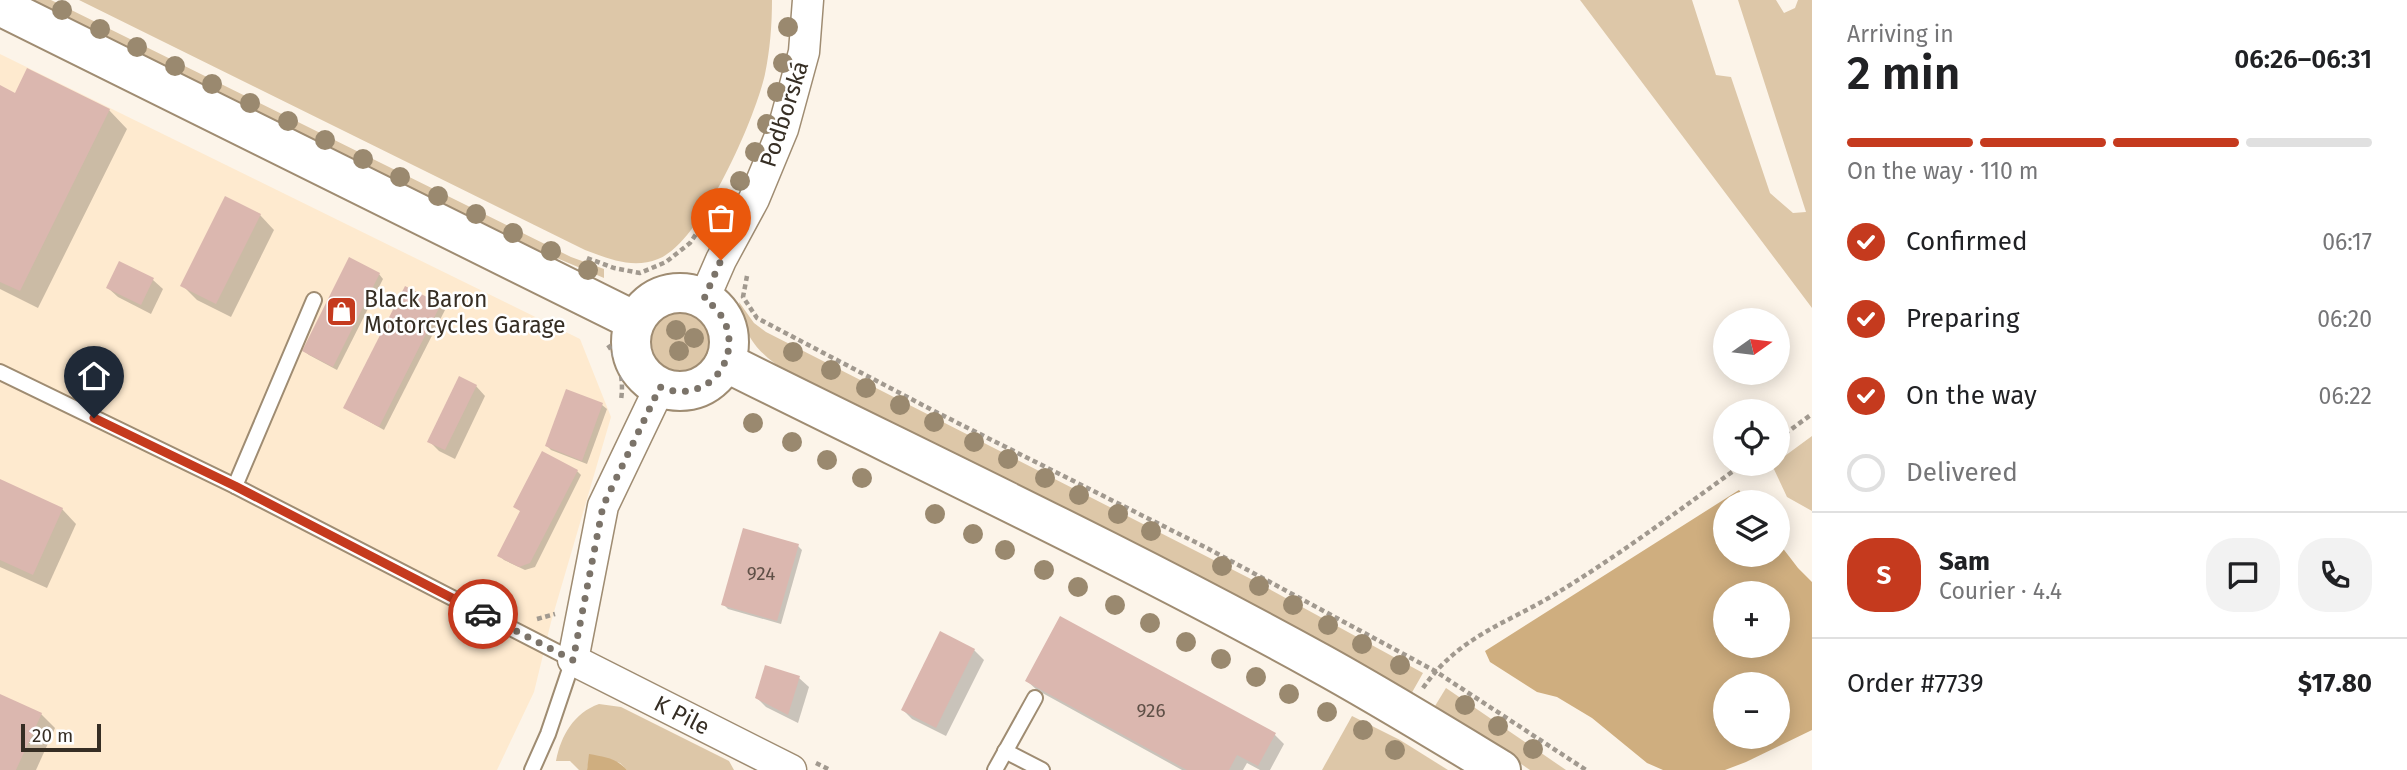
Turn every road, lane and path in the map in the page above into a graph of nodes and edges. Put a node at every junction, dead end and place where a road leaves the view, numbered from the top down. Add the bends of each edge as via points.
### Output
1 (808, 0) edge
2 (0, 6) edge
3 (721, 195) dead end
4 (582, 256) dead end
5 (721, 260) junction
6 (614, 268) junction
7 (704, 299) junction
8 (314, 300) dead end
9 (599, 303) junction
10 (635, 321) junction
11 (725, 362) junction
12 (0, 372) edge
13 (652, 403) junction
14 (1812, 414) edge
15 (1790, 430) edge
16 (1726, 476) edge
17 (235, 486) junction
18 (556, 613) dead end
19 (526, 619) dead end
20 (573, 660) junction
21 (1435, 671) junction
22 (1035, 698) dead end
23 (1406, 712) junction
24 (1005, 751) junction
25 (799, 764) edge
26 (531, 770) edge
27 (830, 770) edge
28 (995, 770) edge
29 (1042, 770) edge
30 (1501, 770) edge
31 (1586, 770) edge

1 - 5 street, Podborská via 804,52 783,129 754,199
2 - 9 main road
3 - 6 path via 690,243 666,262 640,273
4 - 6 path
5 - 7 street, Podborská
5 - 21 path via 747,274 743,297 757,318 1205,547
6 - 9 path
7 - 10 main road via 684,293 662,296
7 - 11 main road via 720,313 729,331
8 - 17 lane
9 - 10 main road
9 - 13 path via 591,324 615,354 621,372 620,411
10 - 13 main road via 631,341 635,361 647,378
11 - 13 main road via 713,379
11 - 23 main road via 1082,538
12 - 17 lane
13 - 20 street via 603,506
14 - 15 path
16 - 21 path via 1556,594 1478,635
17 - 20 lane
18 - 19 path
20 - 25 street, K Pile
20 - 26 lane
21 - 23 path
21 - 31 path
22 - 24 lane
23 - 30 main road
24 - 28 lane
24 - 29 lane
25 - 27 path

